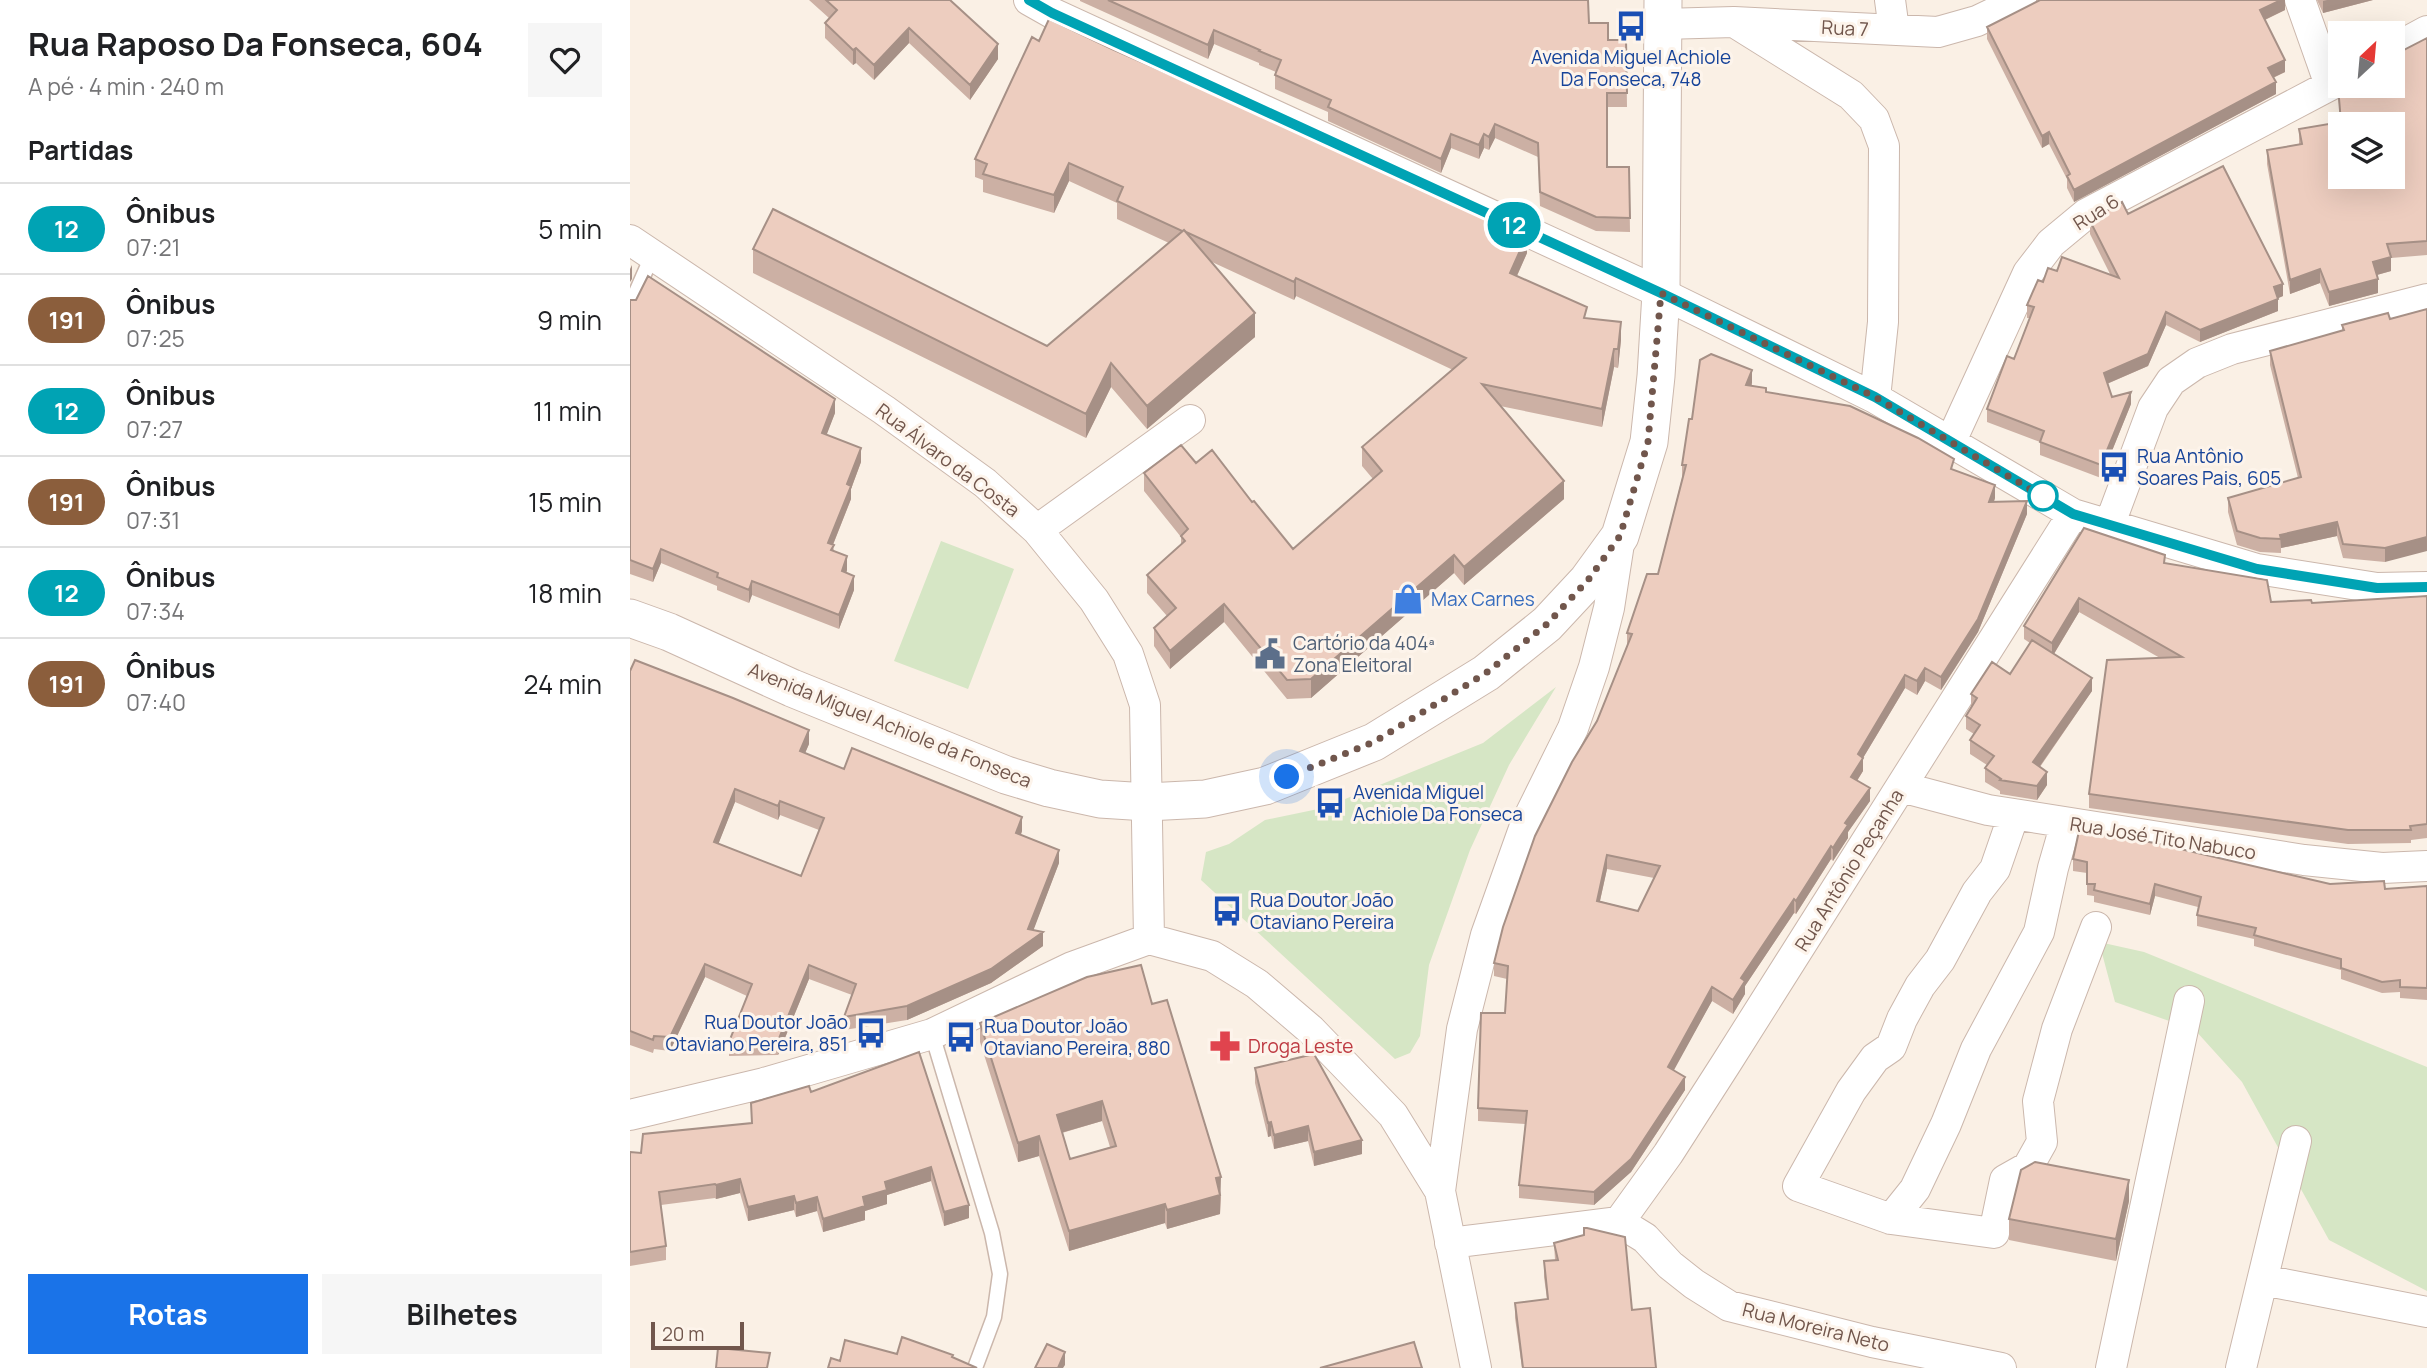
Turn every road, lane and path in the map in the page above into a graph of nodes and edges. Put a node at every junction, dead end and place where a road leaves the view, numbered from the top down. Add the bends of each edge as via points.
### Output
1 (1890, 0) edge
2 (2021, 0) edge
3 (2300, 0) edge
4 (1046, 4) edge
5 (1663, 12) edge
6 (1734, 22) junction
7 (1894, 30) junction
8 (2427, 31) edge
9 (2405, 43) edge
10 (2328, 66) edge
11 (2328, 86) edge
12 (642, 247) edge
13 (1661, 293) junction
14 (2427, 299) edge
15 (630, 306) edge
16 (1875, 397) junction
17 (1190, 420) dead end
18 (1951, 441) junction
19 (2073, 514) junction
20 (2109, 526) junction
21 (1037, 530) junction
22 (1620, 536) junction
23 (2427, 587) edge
24 (630, 618) edge
25 (1901, 787) junction
26 (1147, 802) junction
27 (2014, 814) junction
28 (2066, 823) junction
29 (2427, 866) edge
30 (2096, 927) dead end
31 (1149, 939) junction
32 (2189, 1000) dead end
33 (932, 1034) junction
34 (637, 1105) edge
35 (2296, 1142) dead end
36 (1440, 1191) junction
37 (1891, 1219) junction
38 (1619, 1222) junction
39 (1450, 1243) junction
40 (2263, 1280) junction
41 (2427, 1312) edge
42 (975, 1368) edge
43 (1476, 1368) edge
44 (2001, 1368) edge
45 (2111, 1368) edge
46 (2241, 1368) edge

1 - 7 street
2 - 7 street, Rua 7 via 1977,21 1938,32
3 - 10 street
4 - 13 street
5 - 6 street, Rua 7
5 - 13 street, Avenida Miguel Achiole da Fonseca
6 - 7 street, Rua 7
6 - 16 street via 1851,95 1874,119 1884,146 1883,323
8 - 9 street
11 - 18 street, Rua 6 via 2087,214 2052,243 2028,273
12 - 15 lane
12 - 21 street, Rua Álvaro da Costa via 884,410 985,483
13 - 16 street
13 - 22 street, Avenida Miguel Achiole da Fonseca via 1648,442
14 - 20 street via 2232,349 2197,363 2171,381 2153,408
16 - 18 street
17 - 21 street
18 - 19 street
19 - 20 street
19 - 25 street, Rua Antônio Peçanha
20 - 23 street via 2257,569 2377,588
21 - 26 street, Rua Álvaro da Costa via 1094,600 1128,654 1145,705
22 - 26 street, Avenida Miguel Achiole da Fonseca via 1547,624 1486,673 1374,742 1265,786 1205,799
22 - 36 street via 1609,608 1590,679 1573,728 1526,823 1486,935 1462,1029
24 - 26 street, Avenida Miguel Achiole da Fonseca via 1006,775 1100,799
25 - 27 street, Rua José Tito Nabuco
25 - 38 street, Rua Antônio Peçanha via 1690,1119
26 - 31 street, Rua Álvaro da Costa
27 - 28 street, Rua José Tito Nabuco
27 - 37 street via 1995,869 1920,986 1891,1047 1875,1058 1851,1091 1798,1186
28 - 29 street, Rua José Tito Nabuco via 2304,860 2382,868
28 - 37 street via 2039,932 1976,1049 1915,1189
30 - 37 street via 2057,1029 2038,1101 2042,1142 2028,1167 2005,1180 1994,1233
31 - 33 street via 1072,967
31 - 36 street via 1212,956 1257,984 1311,1030 1393,1115
32 - 45 street
33 - 34 street via 764,1083
33 - 42 lane via 1000,1274 994,1317
35 - 40 street
36 - 39 street
38 - 39 street
38 - 44 street, Rua Moreira Neto via 1645,1238 1694,1284 1729,1306
39 - 43 street
40 - 41 street
40 - 46 street

